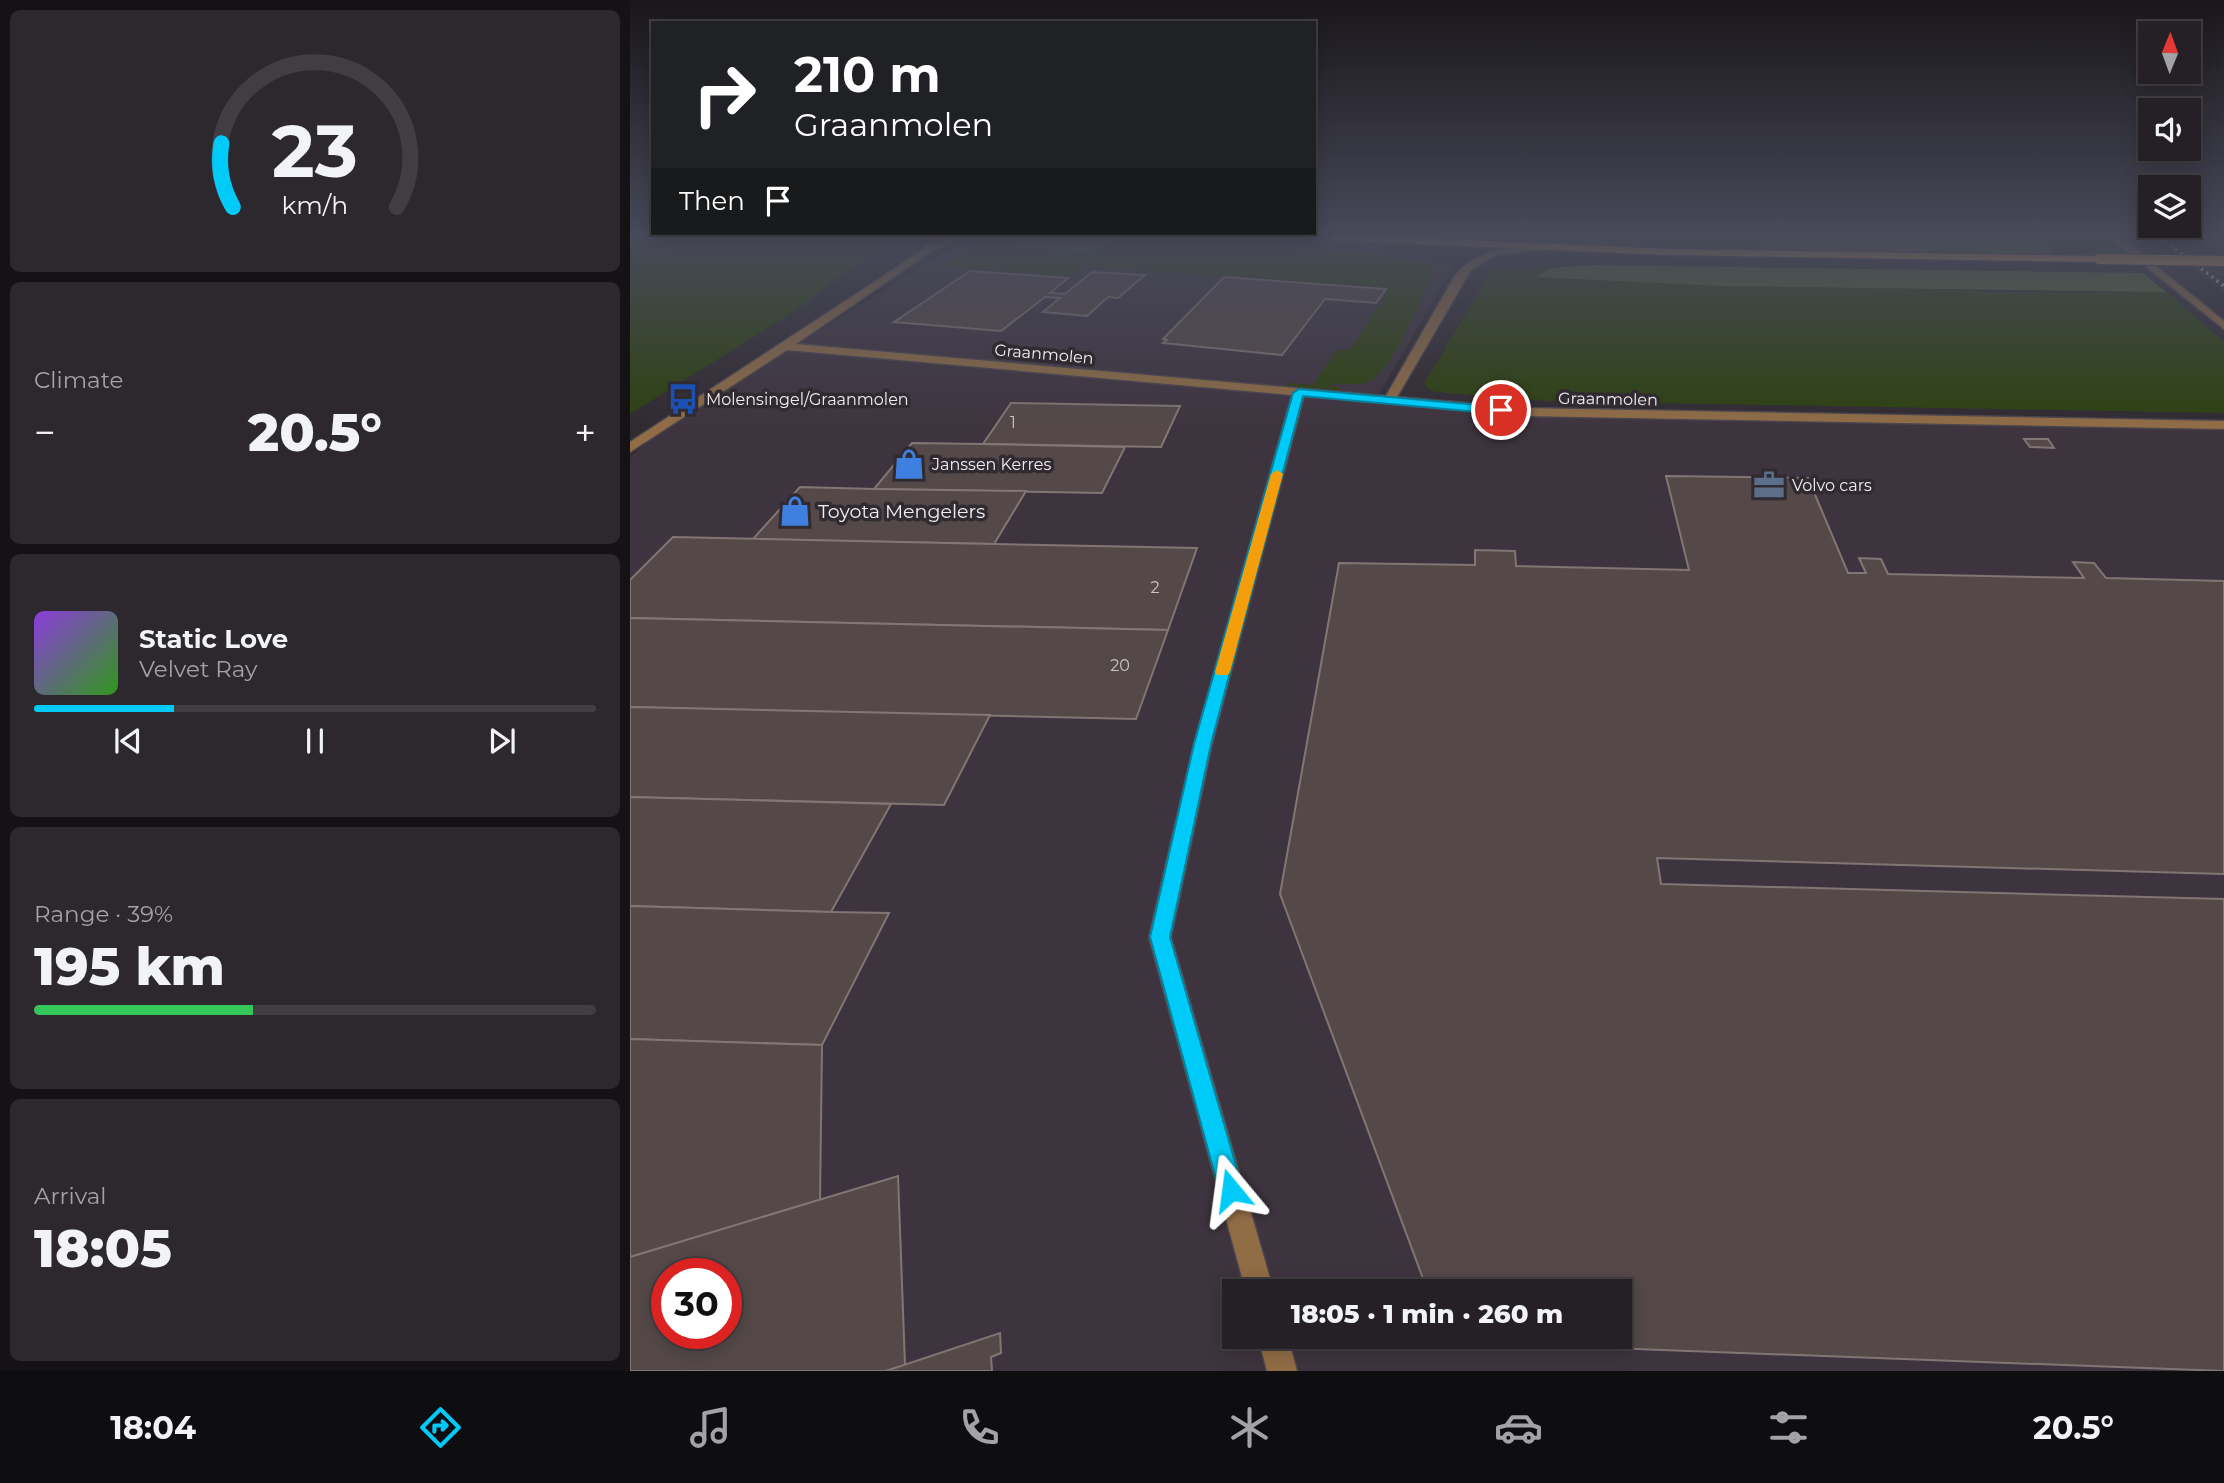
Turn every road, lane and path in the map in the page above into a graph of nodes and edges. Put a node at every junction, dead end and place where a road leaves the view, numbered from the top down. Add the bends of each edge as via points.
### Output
1 (851, 301) edge
2 (1447, 301) edge
3 (2193, 301) edge
4 (2224, 326) edge
5 (784, 346) junction
6 (1299, 393) junction
7 (1389, 401) junction
8 (2224, 425) edge
9 (630, 448) edge
10 (1256, 1279) edge
11 (1276, 1349) edge
12 (1282, 1371) edge

1 - 5 street
2 - 7 street
3 - 4 street
5 - 6 street, Graanmolen
5 - 9 street
6 - 7 street, Graanmolen
6 - 10 street via 1203,744 1160,937
7 - 8 street, Graanmolen via 1574,414
11 - 12 street

